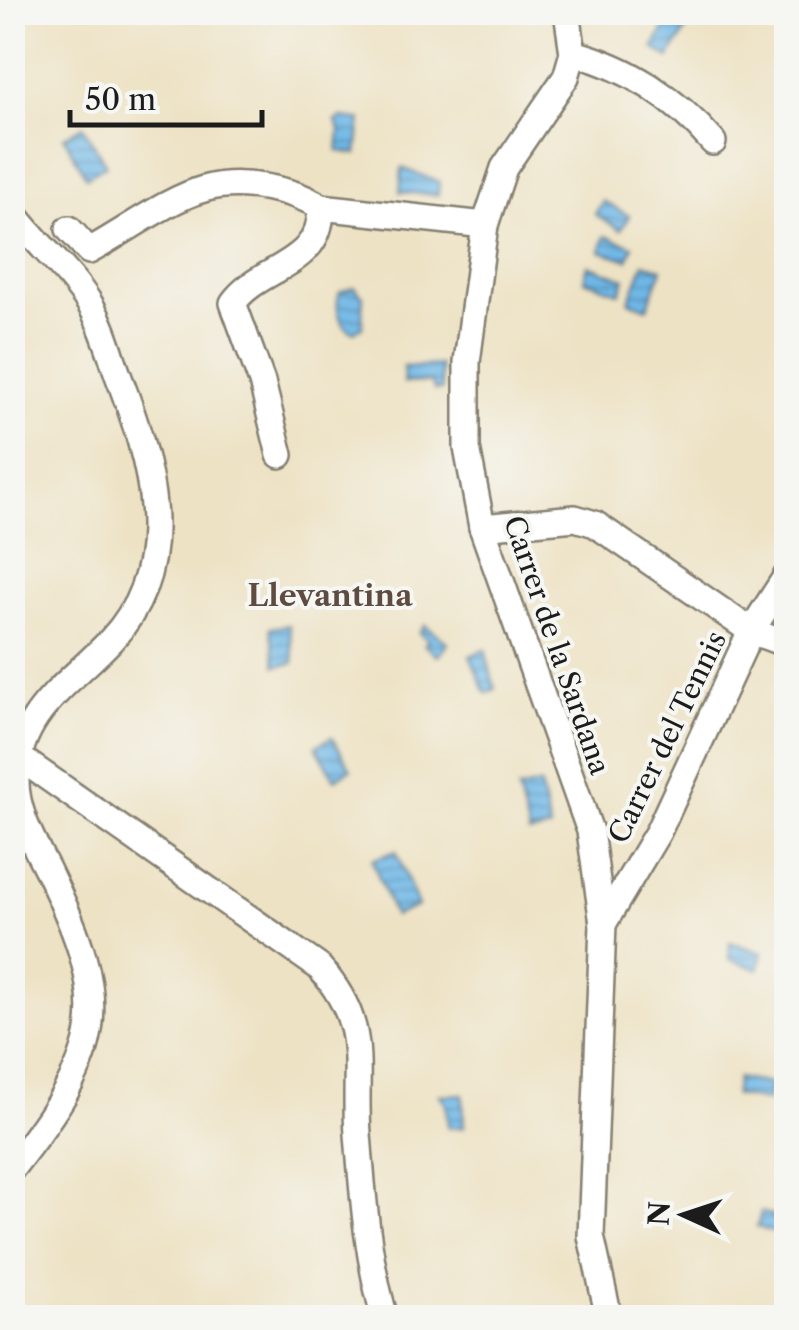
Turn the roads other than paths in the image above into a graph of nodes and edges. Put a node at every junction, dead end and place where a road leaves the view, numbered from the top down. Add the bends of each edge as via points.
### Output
1 (568, 12) edge
2 (573, 54) junction
3 (713, 142) dead end
4 (321, 208) junction
5 (12, 212) edge
6 (485, 225) junction
7 (70, 229) dead end
8 (280, 456) dead end
9 (482, 527) junction
10 (786, 577) edge
11 (751, 631) junction
12 (786, 644) edge
13 (18, 756) junction
14 (603, 924) junction
15 (12, 1168) edge
16 (385, 1318) edge
17 (609, 1318) edge

1 - 2 street
2 - 3 street via 615,64 694,120
2 - 6 street, Carrer de la Sardana via 566,77 504,168
4 - 6 street
4 - 7 street via 302,195 208,188 89,251
4 - 8 street via 312,246 243,290 233,304
5 - 13 street via 92,307 155,488 149,558 132,613 32,719
6 - 9 street, Carrer de la Sardana via 467,362 467,448
9 - 11 street via 575,518 596,524
9 - 14 street, Carrer de la Sardana via 590,831
10 - 11 street, Carrer del Tennis
11 - 12 street
11 - 14 street, Carrer del Tennis via 658,832
13 - 15 street via 22,813 82,946 92,1014 74,1081
13 - 16 street via 319,967 346,1001 360,1052 358,1128 370,1266
14 - 17 street, Carrer de la Sardana via 591,1236

